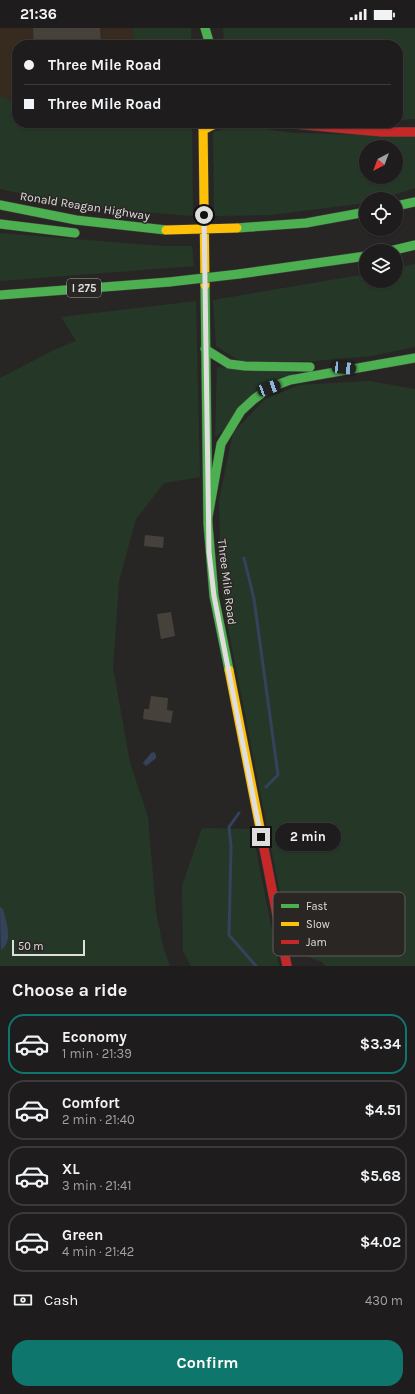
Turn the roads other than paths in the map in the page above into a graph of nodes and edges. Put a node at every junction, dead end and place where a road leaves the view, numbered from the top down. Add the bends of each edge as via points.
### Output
1 (204, 28) edge
2 (203, 40) edge
3 (208, 40) edge
4 (203, 128) edge
5 (338, 128) edge
6 (415, 132) edge
7 (415, 202) edge
8 (0, 205) edge
9 (403, 205) edge
10 (359, 213) edge
11 (0, 224) edge
12 (166, 230) junction
13 (86, 234) dead end
14 (123, 235) dead end
15 (415, 246) edge
16 (403, 248) edge
17 (359, 257) edge
18 (0, 296) edge
19 (205, 349) junction
20 (415, 358) edge
21 (356, 369) junction
22 (208, 517) junction
23 (273, 895) edge
24 (285, 956) edge
25 (287, 966) edge

1 - 2 main road
1 - 3 main road
4 - 19 main road, Three Mile Road
5 - 6 main road
7 - 9 main road
8 - 12 main road, Ronald Reagan Highway via 76,220
10 - 12 main road, bridge via 306,223
11 - 13 main road
12 - 14 main road
15 - 16 main road
17 - 18 main road, I 275, bridge via 169,282
19 - 21 main road via 229,364 244,366
19 - 22 main road, Three Mile Road
20 - 21 main road
21 - 22 main road via 290,380 269,388 241,411 221,444
22 - 23 main road, Three Mile Road via 214,596
24 - 25 main road, Three Mile Road

